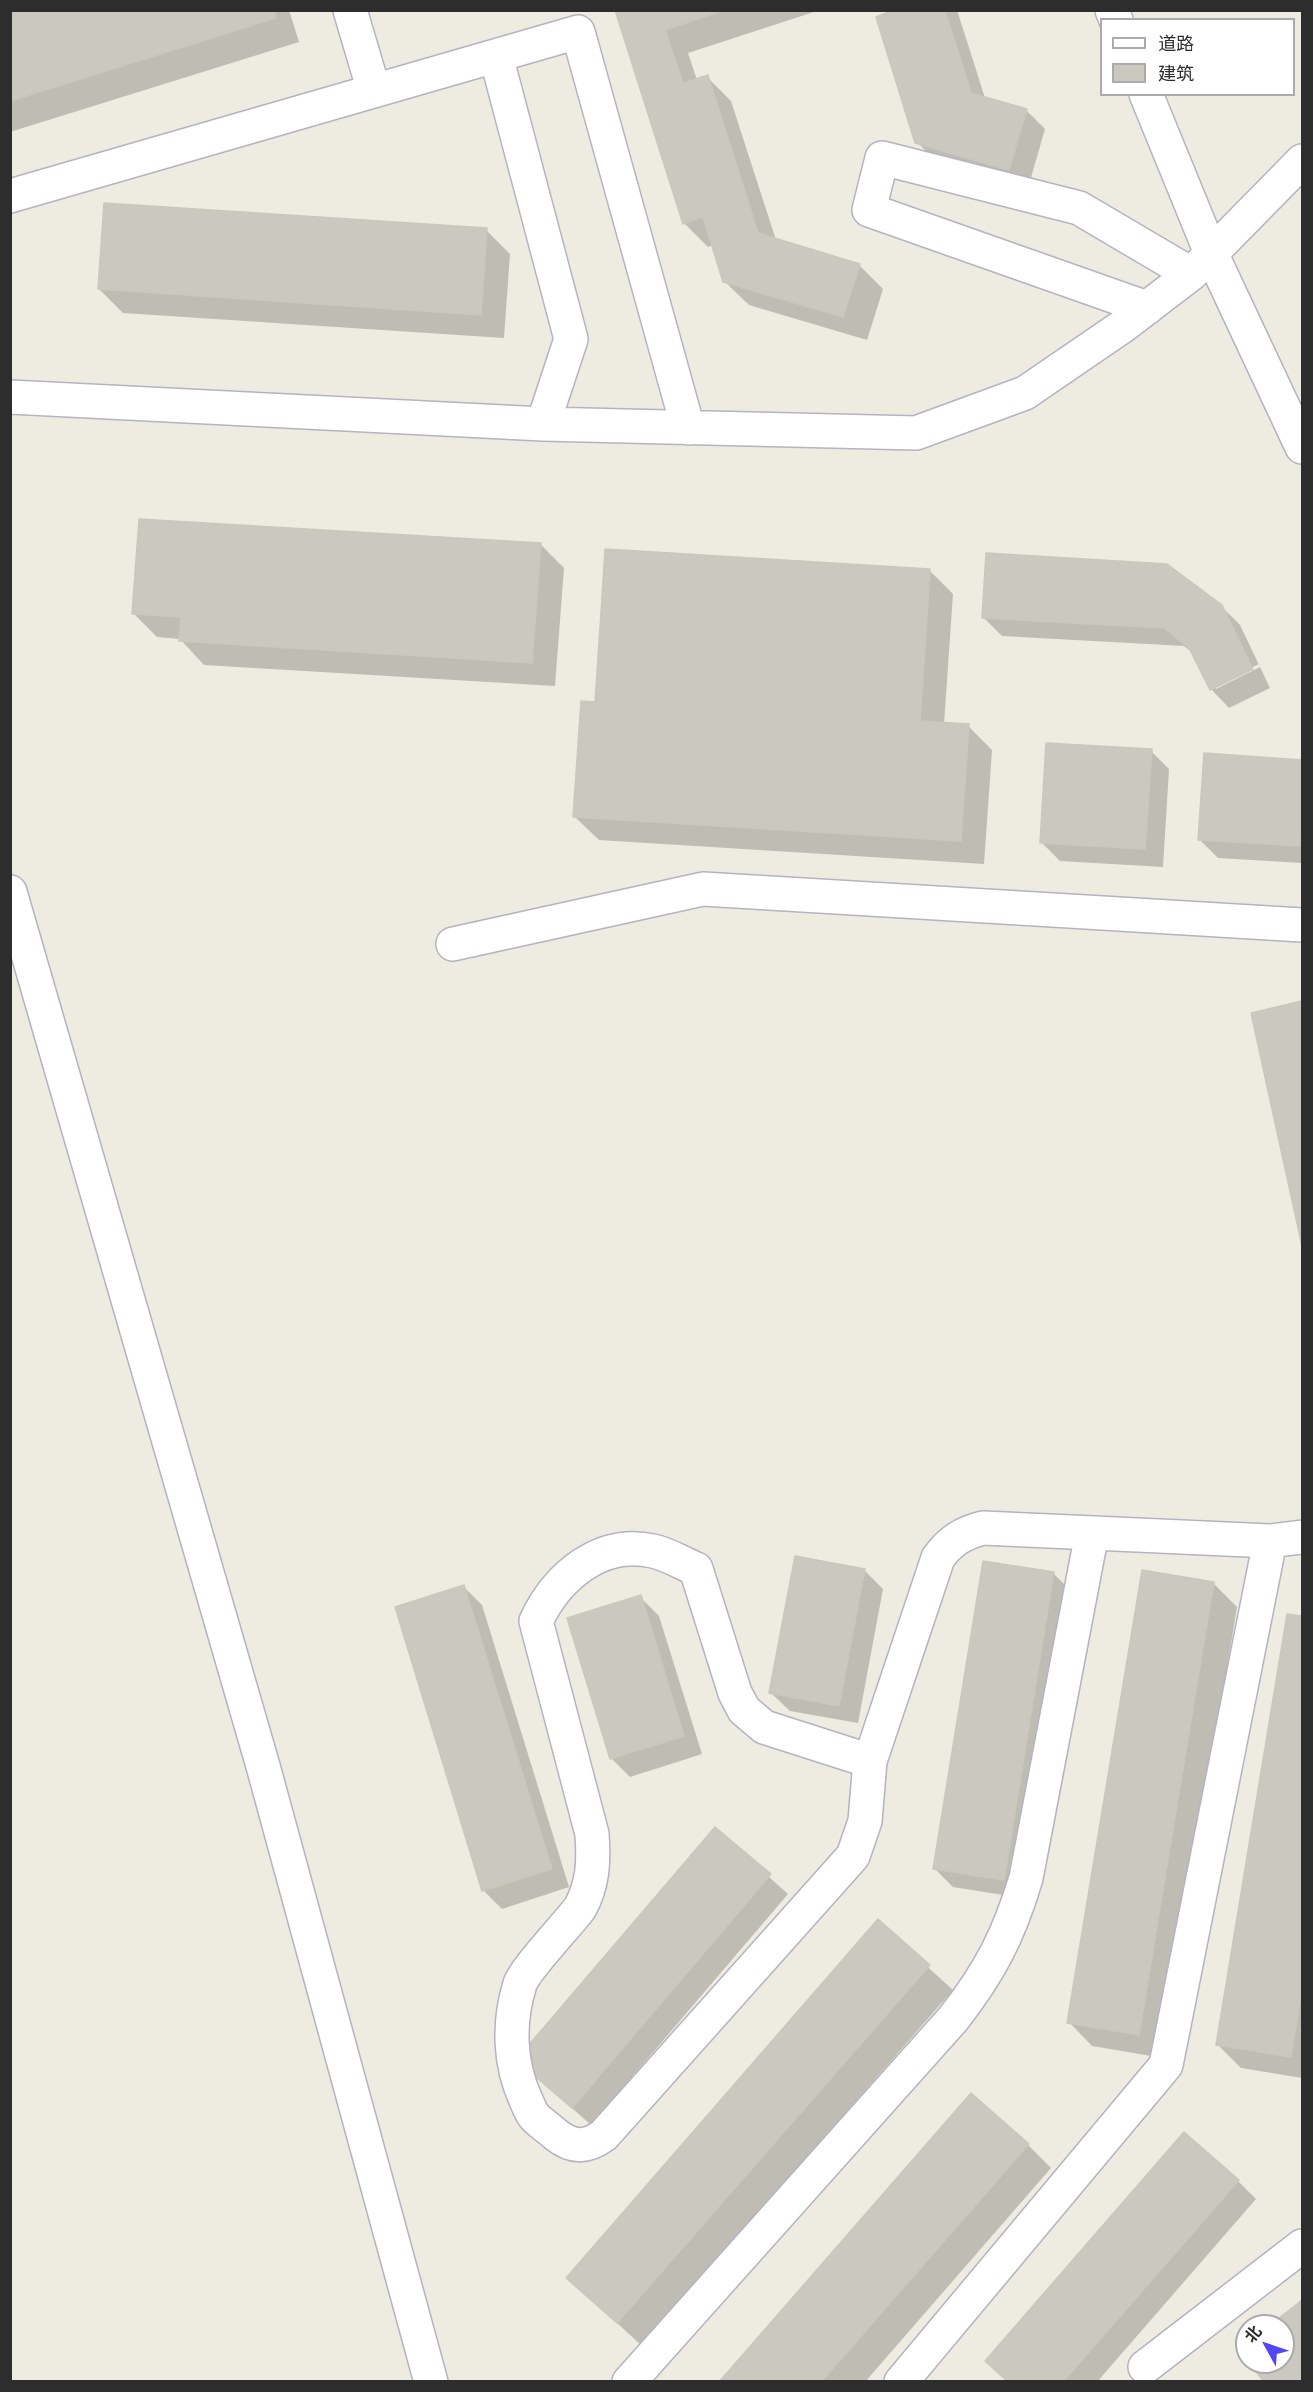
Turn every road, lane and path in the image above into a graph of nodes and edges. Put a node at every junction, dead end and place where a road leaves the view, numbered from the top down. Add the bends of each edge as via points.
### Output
1 (350, 10) edge
2 (496, 56) junction
3 (374, 91) junction
4 (1147, 96) edge
5 (1302, 161) edge
6 (10, 196) edge
7 (1201, 264) junction
8 (1147, 308) junction
9 (10, 397) edge
10 (543, 424) junction
11 (688, 428) junction
12 (1302, 447) edge
13 (10, 892) edge
14 (1302, 924) edge
15 (453, 944) dead end
16 (1092, 1533) junction
17 (1302, 1537) edge
18 (1270, 1541) junction
19 (870, 1761) junction
20 (1302, 2246) edge
21 (1145, 2367) dead end
22 (920, 2375) edge
23 (431, 2382) edge
24 (629, 2382) edge

1 - 3 street
2 - 3 street
2 - 10 street via 571,339
2 - 11 street via 578,32
3 - 6 street
4 - 7 street
5 - 7 street
7 - 8 street
7 - 8 street via 1079,208 882,158 869,210
7 - 12 street
8 - 11 street via 1024,393 916,433
9 - 10 street
10 - 11 street
13 - 23 street via 263,1766
14 - 15 street via 703,889
16 - 18 street
16 - 19 street via 983,1528 969,1531 947,1546 938,1558
16 - 24 street via 1026,1878 1014,1919 996,1958 954,2019
17 - 18 street
18 - 22 street via 1166,2065
19 - 19 street via 764,1727 744,1710 735,1693 696,1569 653,1551 629,1550 605,1554 582,1564 563,1580 536,1621 592,1834 594,1859 591,1883 580,1908 521,1981 514,2006 513,2061 533,2115 567,2143 586,2145 604,2135 853,1856 865,1821
20 - 21 street

